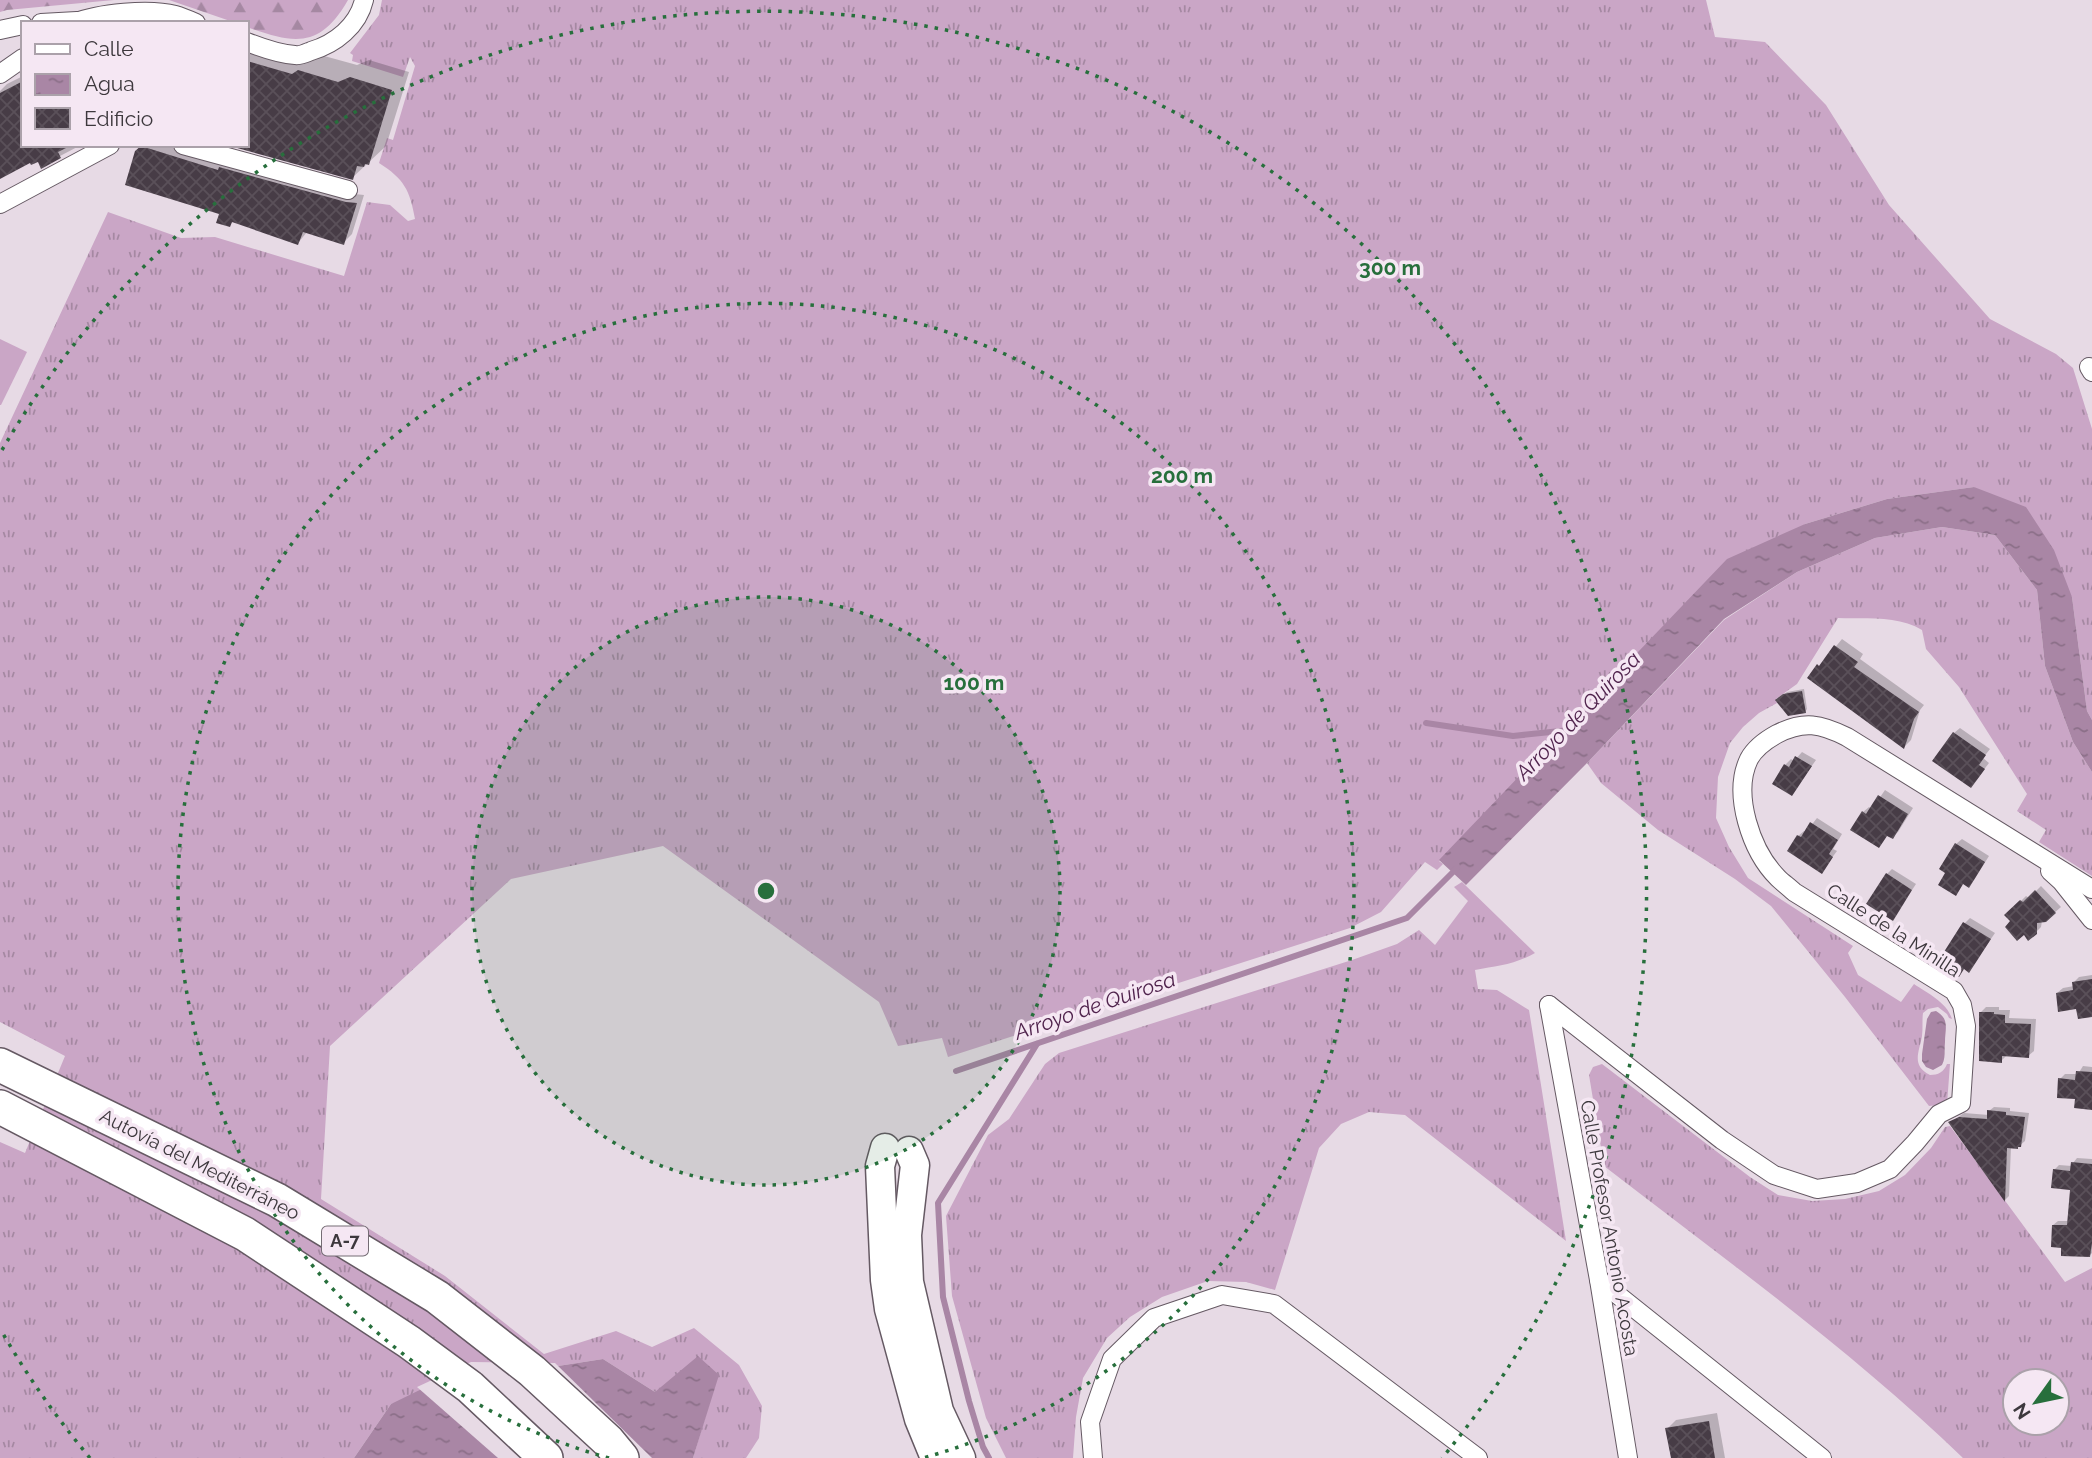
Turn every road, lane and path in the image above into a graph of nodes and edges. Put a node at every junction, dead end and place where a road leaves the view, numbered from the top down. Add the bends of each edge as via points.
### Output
1 (364, 0) edge
2 (81, 21) edge
3 (191, 21) edge
4 (21, 25) edge
5 (0, 30) edge
6 (248, 42) edge
7 (21, 59) edge
8 (0, 74) edge
9 (106, 147) edge
10 (190, 147) edge
11 (348, 190) dead end
12 (0, 204) edge
13 (2021, 846) junction
14 (2092, 889) edge
15 (2092, 920) edge
16 (1549, 1005) joint
17 (0, 1065) edge
18 (0, 1107) edge
19 (1599, 1280) junction
20 (359, 1309) junction
21 (618, 1452) edge
22 (521, 1458) edge
23 (546, 1458) edge
24 (935, 1458) edge
25 (961, 1458) edge
26 (1093, 1458) edge
27 (1478, 1458) edge
28 (1628, 1458) edge
29 (1822, 1458) edge

1 - 6 street via 362,11 330,45 298,56
2 - 3 street via 145,11
4 - 5 street
7 - 8 street
9 - 12 street
10 - 11 street
13 - 14 street, Calle de la Minilla
13 - 15 street, Calle de la Minilla via 2061,881
13 - 16 street, Calle de la Minilla via 1825,726 1787,729 1764,741 1749,758 1742,785 1744,814 1757,848 1776,876 1794,892 1954,990 1962,1005 1966,1026 1961,1103 1938,1114 1890,1168 1857,1183 1817,1189 1774,1175
16 - 19 street, Calle Profesor Antonio Acosta
17 - 21 highway, Autovía del Mediterráneo / A-7 via 277,1200 437,1297 532,1371
18 - 20 highway, Autovía del Mediterráneo / A-7 via 245,1234
19 - 28 street, Calle Profesor Antonio Acosta
19 - 29 street
20 - 22 highway via 458,1405
20 - 23 highway, Autovía del Mediterráneo / A-7 via 470,1387
24 - 25 main road via 919,1419 885,1280 880,1166 897,1150 915,1165 907,1235 909,1282 939,1411
26 - 27 street via 1090,1422 1112,1359 1154,1318 1222,1295 1274,1304

